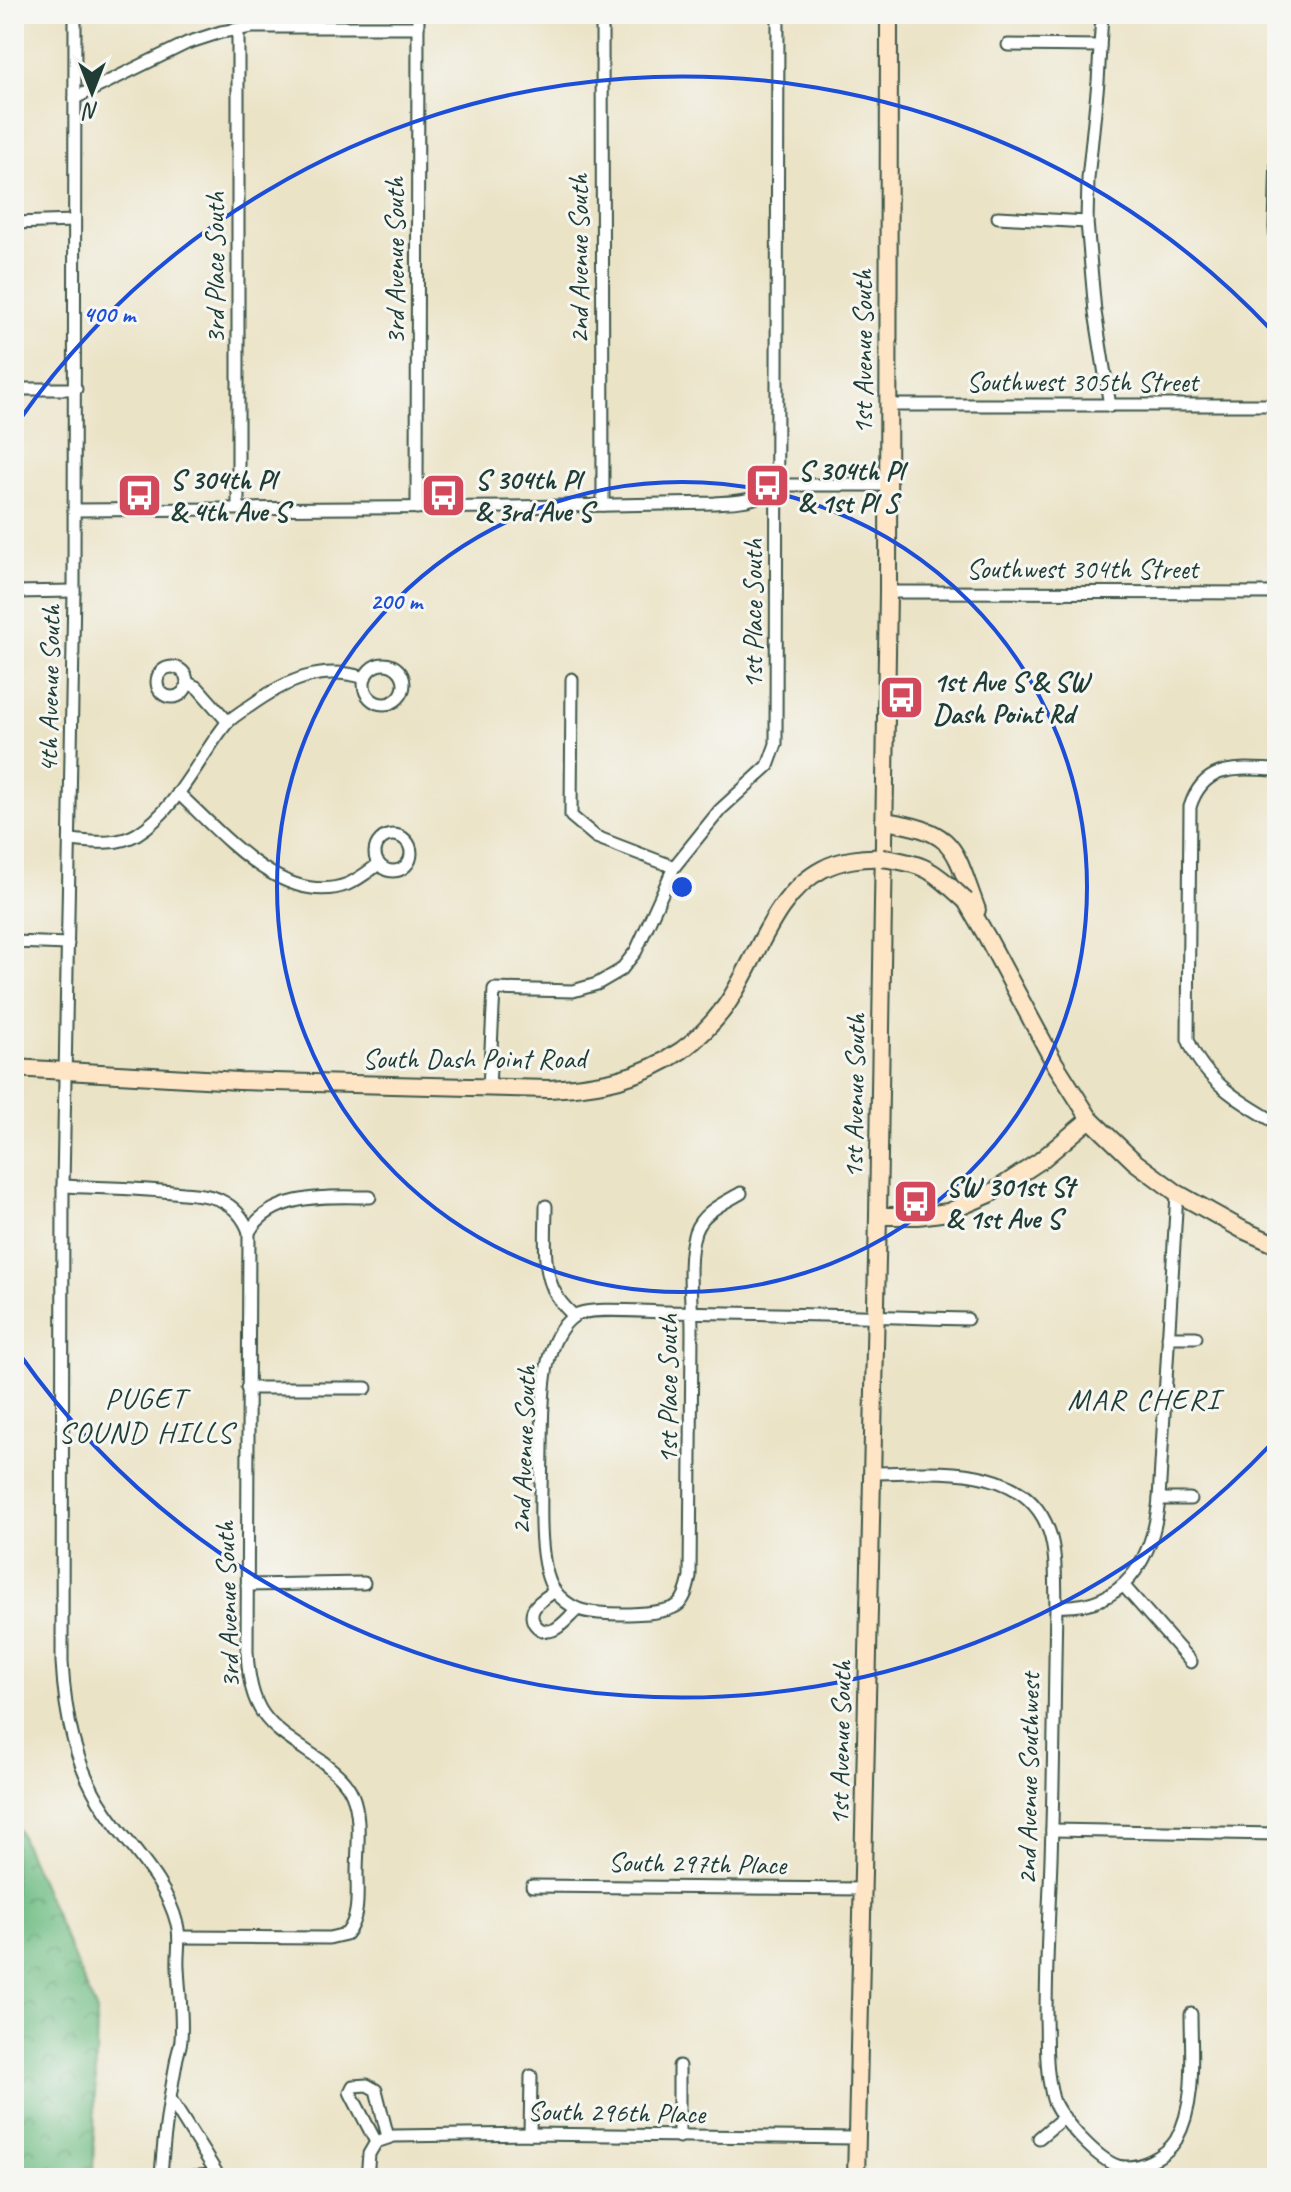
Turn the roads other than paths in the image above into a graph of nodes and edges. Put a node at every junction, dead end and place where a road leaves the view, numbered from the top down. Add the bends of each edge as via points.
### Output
1 (75, 14) edge
2 (418, 14) edge
3 (602, 14) edge
4 (778, 14) edge
5 (889, 14) edge
6 (1102, 14) edge
7 (418, 27) junction
8 (238, 29) junction
9 (1008, 45) dead end
10 (1100, 46) junction
11 (75, 98) junction
12 (1277, 153) edge
13 (998, 217) dead end
14 (74, 221) junction
15 (1087, 222) junction
16 (14, 223) edge
17 (1277, 258) edge
18 (14, 389) edge
19 (76, 389) junction
20 (888, 405) junction
21 (1277, 405) edge
22 (1110, 406) junction
23 (888, 485) junction
24 (777, 488) junction
25 (603, 505) junction
26 (238, 508) junction
27 (417, 508) junction
28 (74, 510) junction
29 (74, 591) junction
30 (14, 592) edge
31 (888, 592) junction
32 (1277, 593) edge
33 (365, 678) dead end
34 (572, 679) dead end
35 (188, 683) dead end
36 (228, 722) junction
37 (1277, 770) edge
38 (178, 793) junction
39 (884, 821) junction
40 (71, 840) junction
41 (379, 864) dead end
42 (674, 867) junction
43 (987, 937) junction
44 (14, 942) edge
45 (68, 944) junction
46 (14, 1068) edge
47 (66, 1070) junction
48 (489, 1088) junction
49 (1090, 1119) junction
50 (1277, 1123) edge
51 (63, 1186) junction
52 (741, 1193) dead end
53 (1177, 1193) junction
54 (370, 1197) dead end
55 (546, 1206) dead end
56 (878, 1216) junction
57 (249, 1232) junction
58 (1277, 1245) edge
59 (692, 1312) junction
60 (574, 1316) junction
61 (875, 1317) junction
62 (967, 1319) dead end
63 (1168, 1337) junction
64 (1196, 1337) dead end
65 (247, 1388) junction
66 (366, 1388) dead end
67 (872, 1473) junction
68 (1159, 1499) junction
69 (1190, 1499) dead end
70 (364, 1583) dead end
71 (247, 1585) junction
72 (1123, 1585) junction
73 (558, 1595) junction
74 (1056, 1606) junction
75 (578, 1609) junction
76 (1191, 1662) dead end
77 (1052, 1830) junction
78 (1277, 1834) edge
79 (532, 1886) dead end
80 (862, 1889) junction
81 (179, 1937) junction
82 (1191, 2014) dead end
83 (679, 2066) dead end
84 (531, 2076) dead end
85 (171, 2100) junction
86 (1064, 2117) junction
87 (530, 2134) junction
88 (679, 2137) junction
89 (856, 2138) junction
90 (1039, 2138) dead end
91 (164, 2178) edge
92 (367, 2178) edge
93 (856, 2178) edge

1 - 11 street, 4th Avenue South
2 - 7 street, 3rd Avenue South
3 - 25 street, 2nd Avenue South
4 - 24 street, 1st Place South
5 - 20 main road, 1st Avenue South
6 - 10 street
7 - 8 street
7 - 27 street, 3rd Avenue South
8 - 11 street via 187,43
8 - 26 street, 3rd Place South
9 - 10 street
10 - 15 street
11 - 14 street, 4th Avenue South
12 - 17 street
13 - 15 street
14 - 16 street
14 - 19 street, 4th Avenue South
15 - 22 street
18 - 19 street
19 - 28 street, 4th Avenue South
20 - 22 street, Southwest 305th Street
20 - 23 main road, 1st Avenue South
21 - 22 street, Southwest 305th Street
23 - 24 street
23 - 31 main road, 1st Avenue South
24 - 25 street via 730,502
24 - 42 street, 1st Place South via 776,744 768,766 720,810
25 - 27 street
26 - 27 street
26 - 28 street
28 - 29 street, 4th Avenue South
29 - 30 street
29 - 40 street, 4th Avenue South
31 - 32 street, Southwest 304th Street
31 - 39 main road, 1st Avenue South
33 - 36 street via 299,678 275,688
34 - 42 street via 571,816 596,837
35 - 36 street
36 - 38 street
37 - 50 street via 1234,769 1213,775 1195,793 1190,807 1188,1039 1212,1078
38 - 40 street via 137,834 104,843
38 - 41 street via 260,867 291,883 336,887
39 - 43 main road via 915,826 947,841
39 - 56 main road, 1st Avenue South
40 - 45 street, 4th Avenue South
42 - 48 street, 1st Place South via 636,951 621,970 573,991 494,989
43 - 48 main road, South Dash Point Road, bridge via 966,901 931,870 882,858 842,862 809,877 776,915 725,1007 684,1049 627,1078 589,1087
43 - 49 main road
44 - 45 street
45 - 47 street, 4th Avenue South
46 - 47 main road, South Dash Point Road
47 - 48 main road, South Dash Point Road
47 - 51 street, 4th Avenue South
49 - 53 main road
49 - 56 main road via 990,1194 948,1212
51 - 57 street via 212,1197 239,1213
51 - 81 street, 4th Avenue South via 64,1702 90,1784 155,1876
52 - 59 street, 1st Place South via 706,1215 695,1232
53 - 58 main road
53 - 63 street
54 - 57 street via 294,1201 269,1211
55 - 60 street via 549,1278 557,1298
56 - 61 main road, 1st Avenue South
57 - 65 street, 3rd Avenue South
59 - 60 street via 593,1311
59 - 61 street
59 - 75 street, 1st Place South via 686,1593 678,1605 654,1613
60 - 73 street, 2nd Avenue South via 556,1337 545,1380 543,1547 546,1571
61 - 62 street
61 - 67 main road, 1st Avenue South
63 - 64 street
63 - 68 street
65 - 66 street
65 - 71 street, 3rd Avenue South
67 - 74 street, 2nd Avenue Southwest via 972,1475 1000,1481 1024,1495 1051,1537
67 - 80 main road, 1st Avenue South
68 - 69 street
68 - 72 street via 1151,1543
70 - 71 street
71 - 81 street, 3rd Avenue South via 247,1665 255,1702 273,1726 336,1773 352,1794 357,1821 355,1917 350,1930 336,1938
72 - 74 street via 1087,1604
72 - 76 street
73 - 75 street
73 - 75 street via 535,1606 531,1617 536,1626 555,1629
74 - 77 street, 2nd Avenue Southwest
77 - 78 street
77 - 86 street, 2nd Avenue Southwest via 1046,2054 1053,2101
79 - 80 street, South 297th Place
80 - 89 main road, 1st Avenue South
81 - 85 street, 4th Avenue South via 181,2031
82 - 86 street, 2nd Avenue Southwest via 1190,2091 1181,2129 1164,2153 1146,2162 1112,2163
83 - 88 street
84 - 87 street
85 - 91 street, 4th Avenue South
85 - 91 street, 4th Avenue South via 216,2172
86 - 90 street
87 - 88 street, South 296th Place
87 - 92 street, South 296th Place via 382,2140 369,2154
88 - 89 street, South 296th Place
89 - 93 main road, 1st Avenue South

